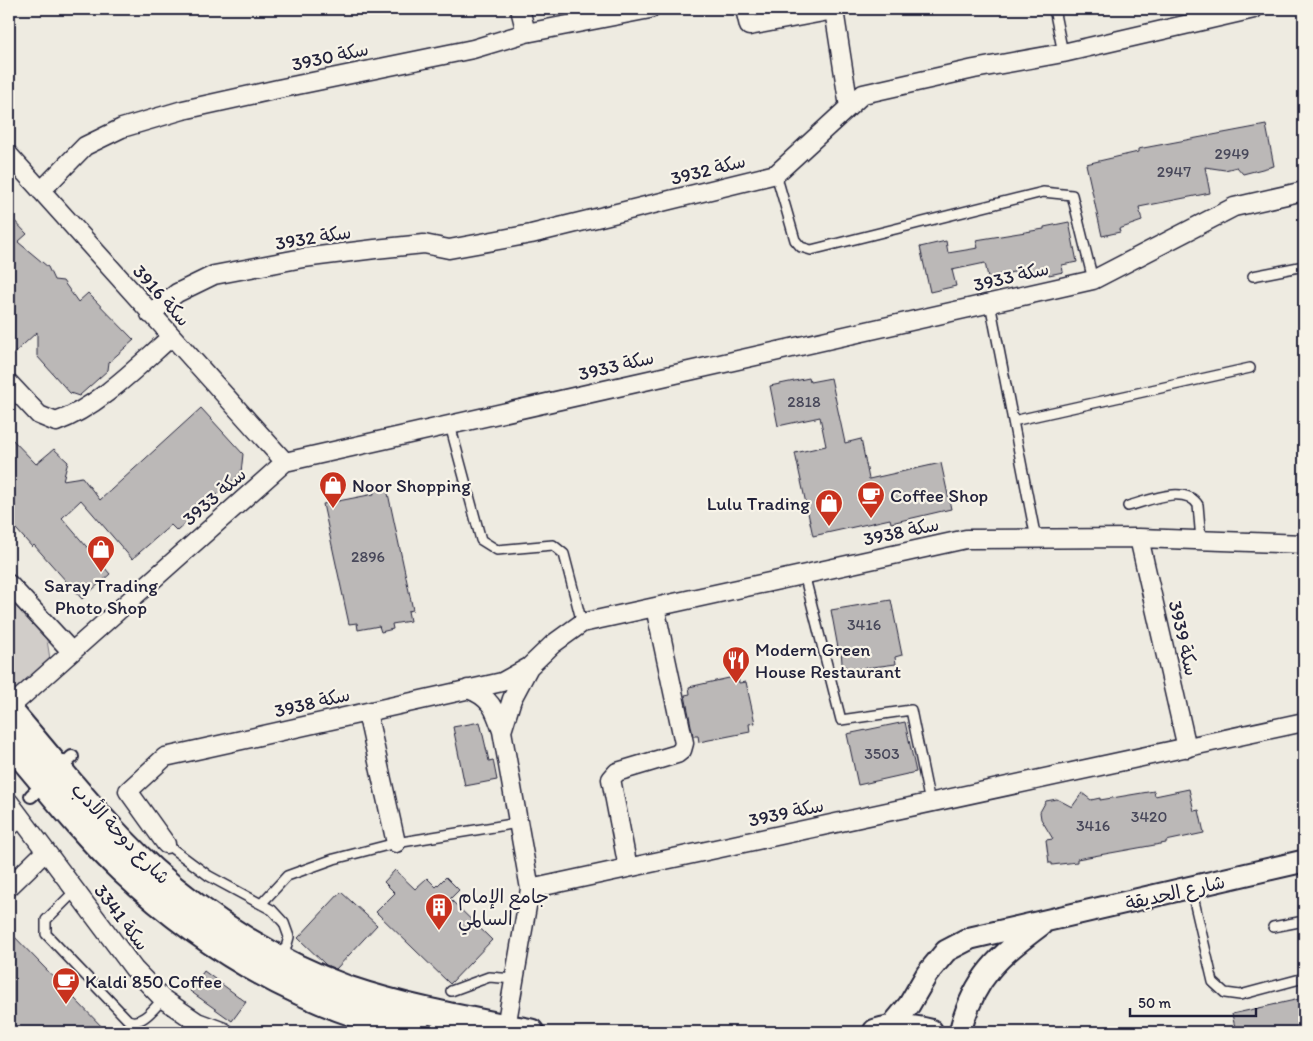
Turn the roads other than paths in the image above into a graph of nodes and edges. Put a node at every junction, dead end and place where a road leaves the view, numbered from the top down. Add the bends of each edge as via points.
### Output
1 (520, 9) edge
2 (650, 9) edge
3 (745, 9) edge
4 (1054, 9) edge
5 (1254, 9) edge
6 (526, 33) junction
7 (1063, 53) junction
8 (849, 107) junction
9 (9, 155) edge
10 (776, 174) junction
11 (41, 191) junction
12 (1304, 191) edge
13 (1304, 266) edge
14 (1253, 276) dead end
15 (1093, 280) junction
16 (990, 303) junction
17 (150, 314) junction
18 (171, 337) junction
19 (1250, 368) dead end
20 (9, 383) edge
21 (1013, 421) junction
22 (450, 424) junction
23 (284, 462) junction
24 (1128, 506) dead end
25 (1139, 538) junction
26 (1036, 539) junction
27 (1201, 540) junction
28 (1304, 544) edge
29 (804, 574) junction
30 (9, 584) edge
31 (655, 607) junction
32 (582, 623) junction
33 (70, 651) junction
34 (529, 667) junction
35 (468, 689) junction
36 (9, 709) edge
37 (367, 712) junction
38 (1304, 722) edge
39 (502, 731) junction
40 (9, 742) edge
41 (1188, 748) junction
42 (52, 777) junction
43 (9, 802) edge
44 (930, 804) junction
45 (23, 821) junction
46 (518, 823) junction
47 (9, 833) edge
48 (166, 844) joint
49 (396, 844) junction
50 (46, 851) junction
51 (1304, 861) edge
52 (628, 868) junction
53 (9, 887) edge
54 (1191, 888) junction
55 (530, 889) junction
56 (76, 891) junction
57 (261, 904) junction
58 (1304, 920) edge
59 (1046, 921) junction
60 (1273, 927) dead end
61 (282, 960) junction
62 (514, 978) junction
63 (1304, 978) edge
64 (451, 991) dead end
65 (163, 999) junction
66 (506, 1027) junction
67 (883, 1030) edge
68 (222, 1032) edge
69 (418, 1032) edge
70 (532, 1032) edge
71 (930, 1032) edge
72 (960, 1032) edge

1 - 6 street
2 - 6 street, سكة 3930
3 - 8 street via 749,26 834,10
4 - 7 lane
5 - 7 street, سكة 3932
6 - 11 street, سكة 3930 via 473,48 183,110 122,128 85,146
7 - 8 street, سكة 3932 via 863,94
8 - 10 street, سكة 3932
9 - 11 street, سكة 3916
10 - 15 lane via 795,240 801,247 811,250 1043,192 1072,195
10 - 17 street, سكة 3932 via 522,236 449,249 424,244 366,250 214,275 177,293
11 - 17 street, سكة 3916
12 - 15 street, سكة 3933 via 1234,207
13 - 14 lane
15 - 16 street, سكة 3933
16 - 21 lane
16 - 22 street, سكة 3933
17 - 18 street, سكة 3916
18 - 20 street via 73,416 56,422 39,415
18 - 23 street, سكة 3916
19 - 21 lane
21 - 26 lane
22 - 23 street, سكة 3933
22 - 32 lane via 481,540 496,550 552,545 564,554
23 - 33 street, سكة 3933
24 - 27 lane via 1179,494 1188,495 1198,504
25 - 26 street, سكة 3938
25 - 27 street, سكة 3938
25 - 41 street, سكة 3939
26 - 29 street, سكة 3938 via 966,539
27 - 28 street, سكة 3938
29 - 31 street, سكة 3938
29 - 44 lane via 841,720 911,710
30 - 33 street
31 - 32 street, سكة 3938
31 - 52 street via 684,743 677,754 617,772 611,779
32 - 34 street, سكة 3938 via 552,644
33 - 36 street, سكة 3933
34 - 35 street, سكة 3938 via 502,682
34 - 39 street, سكة 3938 via 512,699
35 - 37 street, سكة 3938
35 - 39 street, سكة 3938 via 492,702
36 - 42 main road, شارع دوحة الأدب
37 - 48 street, سكة 3938 via 165,757 128,791
37 - 49 street
38 - 41 street, سكة 3939
39 - 46 street, سكة 3938
40 - 42 main road, شارع دوحة الأدب
41 - 44 street, سكة 3939
42 - 61 main road, شارع دوحة الأدب via 104,820 152,870 201,910
42 - 69 main road, شارع دوحة الأدب via 121,868 194,932 234,958 318,1001 373,1021
43 - 45 street, سكة 3341
44 - 52 street, سكة 3939
45 - 47 lane
45 - 50 street, سكة 3341
46 - 49 lane
46 - 55 street, سكة 3938
48 - 57 lane via 209,876
49 - 57 lane via 334,859 287,876
50 - 53 street
50 - 56 street, سكة 3341
51 - 54 street, شارع الحديقة
52 - 55 street, سكة 3939
54 - 59 street, شارع الحديقة
54 - 63 lane via 1210,974 1218,988 1240,995
55 - 62 street
56 - 65 street, سكة 3341 via 134,969
56 - 65 lane via 46,920 46,934 128,1020 141,1020
57 - 61 lane via 284,923 290,937
58 - 60 lane
59 - 67 street, شارع الحديقة via 971,938 946,952 927,974 910,1005
59 - 72 street, شارع الحديقة via 1007,950 984,975 967,1005
61 - 66 main road, شارع دوحة الأدب via 348,989
62 - 64 lane via 490,977
62 - 66 street
65 - 68 street, سكة 3341 via 197,1022
66 - 70 main road, شارع دوحة الأدب
67 - 71 main road via 911,1027

